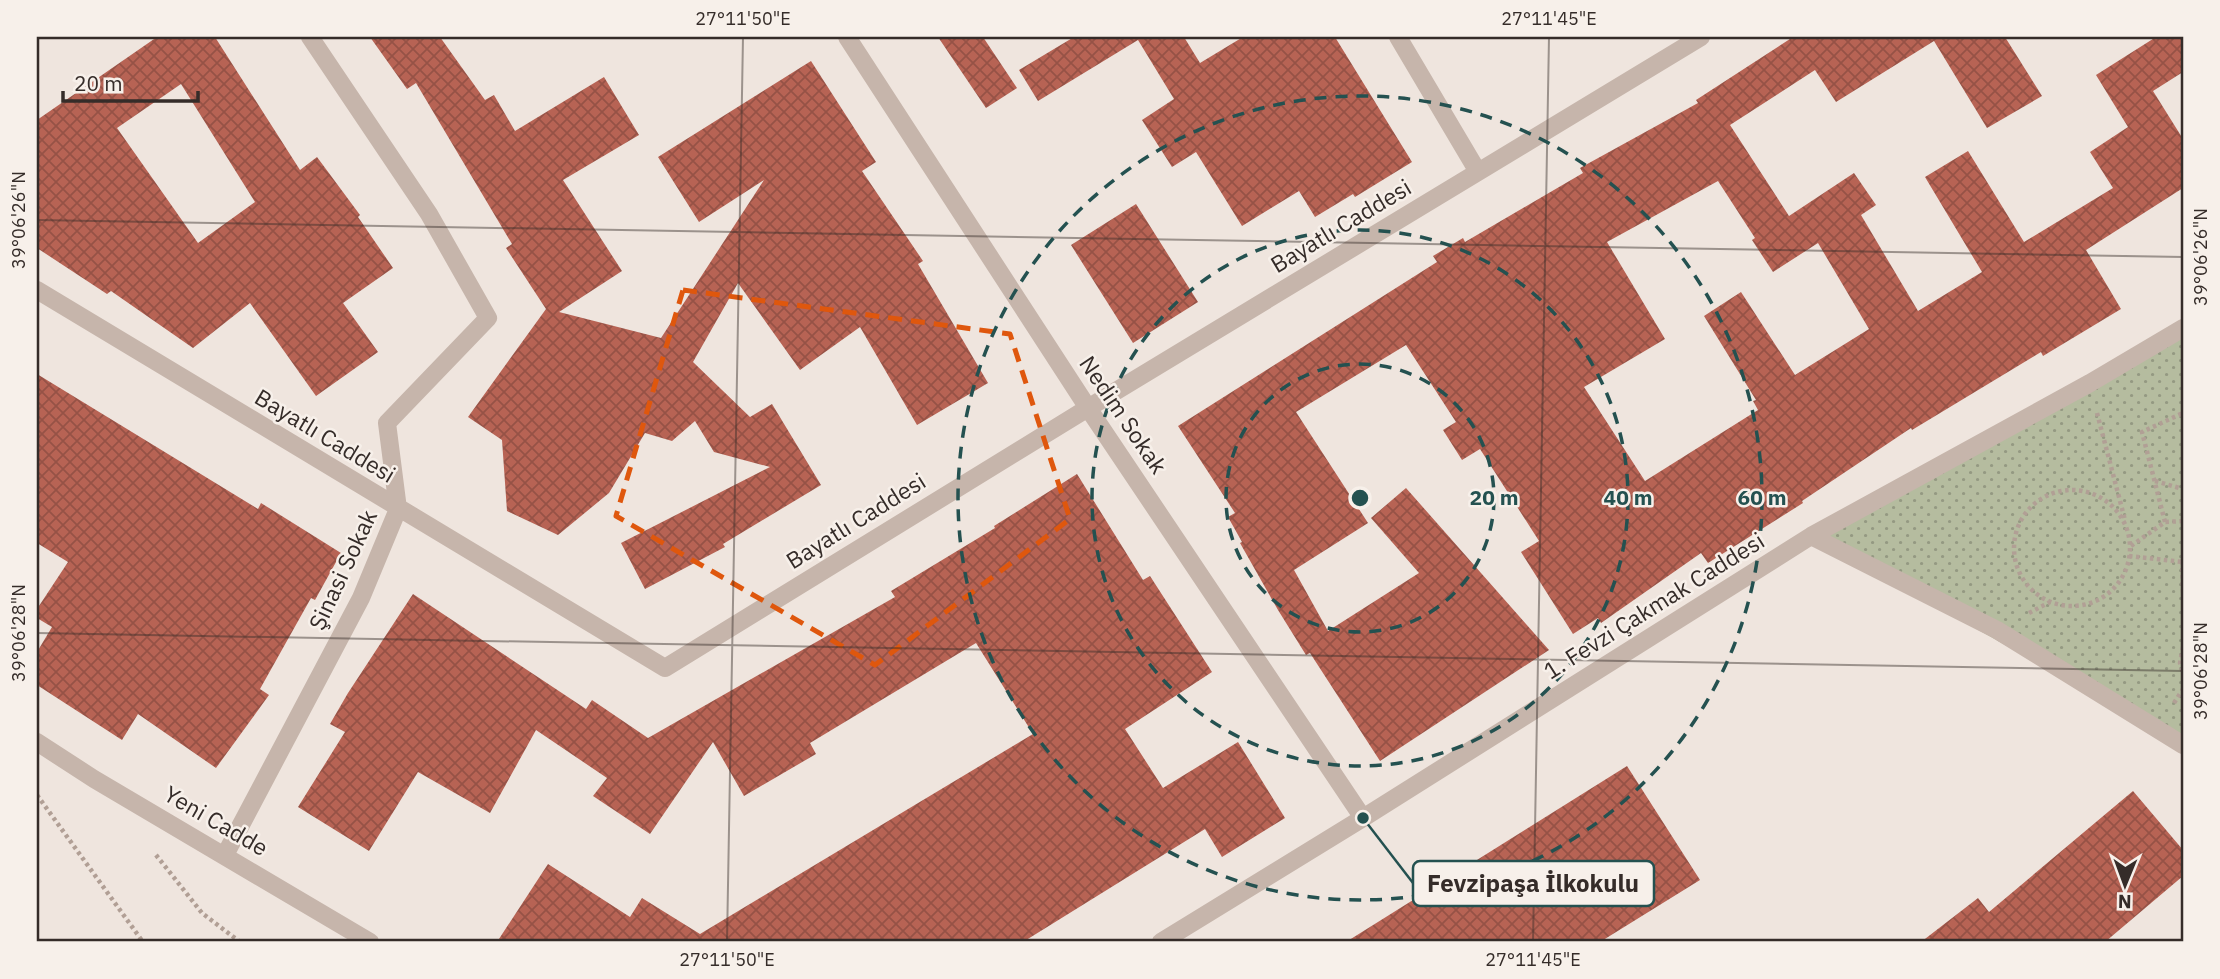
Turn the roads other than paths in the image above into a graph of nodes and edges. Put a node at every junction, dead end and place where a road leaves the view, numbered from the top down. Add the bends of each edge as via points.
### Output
1 (310, 37) edge
2 (847, 37) edge
3 (1398, 37) edge
4 (1701, 37) edge
5 (1478, 172) junction
6 (37, 290) edge
7 (2183, 328) edge
8 (1088, 408) junction
9 (398, 509) junction
10 (1811, 536) junction
11 (37, 742) edge
12 (2183, 745) edge
13 (1363, 818) junction
14 (225, 855) junction
15 (370, 942) edge
16 (1161, 942) edge

1 - 9 street, Şinasi Sokak via 429,214 488,318 387,423
2 - 8 street, Nedim Sokak
3 - 5 street
4 - 5 street, Bayatlı Caddesi
5 - 8 street, Bayatlı Caddesi
6 - 9 street, Bayatlı Caddesi
7 - 10 street, 1. Fevzi Çakmak Caddesi
8 - 9 street, Bayatlı Caddesi via 665,668
8 - 13 street, Nedim Sokak
9 - 14 street, Şinasi Sokak via 361,598
10 - 12 street via 1997,630
10 - 13 street, 1. Fevzi Çakmak Caddesi
11 - 14 street, Yeni Cadde
13 - 16 street, 1. Fevzi Çakmak Caddesi
14 - 15 street, Yeni Cadde

